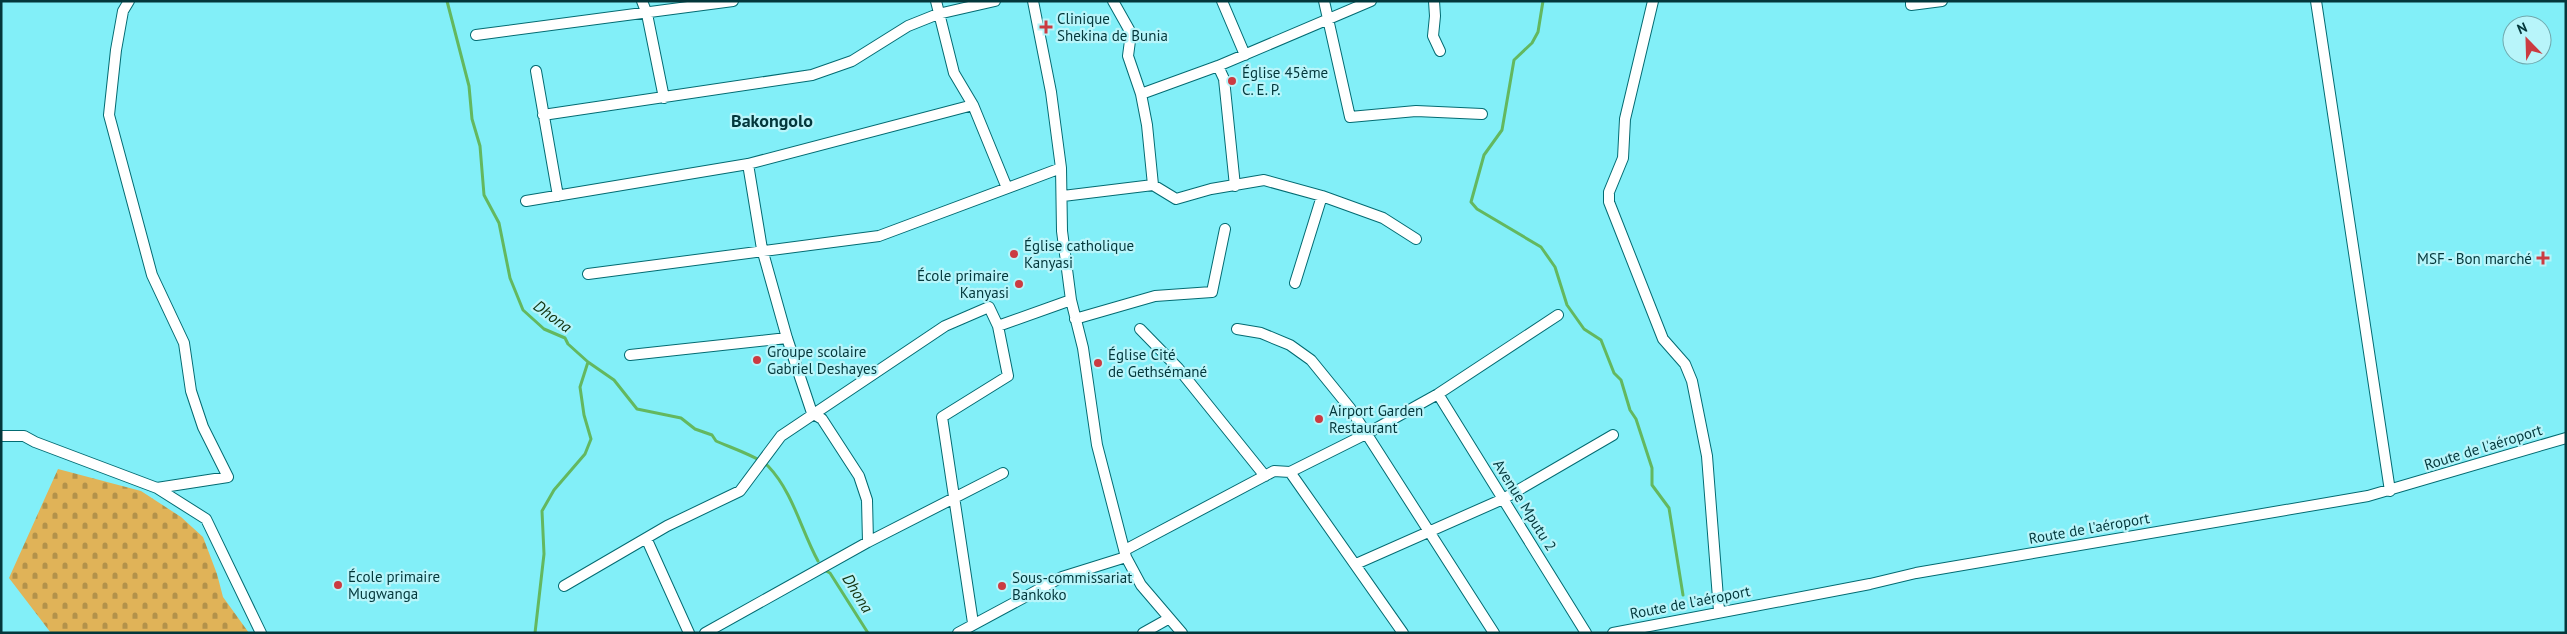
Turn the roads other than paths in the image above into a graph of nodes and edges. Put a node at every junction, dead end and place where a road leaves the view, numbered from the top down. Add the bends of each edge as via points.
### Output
1 (129, 1) edge
2 (642, 1) edge
3 (734, 1) edge
4 (936, 1) edge
5 (995, 1) edge
6 (1032, 1) edge
7 (1112, 1) edge
8 (1222, 1) edge
9 (1324, 1) edge
10 (1371, 1) edge
11 (1434, 1) edge
12 (1653, 1) edge
13 (1911, 1) edge
14 (1942, 1) edge
15 (2316, 1) edge
16 (121, 6) edge
17 (647, 14) junction
18 (938, 14) junction
19 (1328, 18) junction
20 (476, 35) dead end
21 (1440, 51) dead end
22 (1245, 55) junction
23 (1218, 66) junction
24 (536, 71) dead end
25 (1141, 94) junction
26 (664, 98) junction
27 (973, 105) junction
28 (1482, 114) dead end
29 (543, 115) junction
30 (748, 164) junction
31 (1061, 168) junction
32 (1153, 185) junction
33 (1234, 186) junction
34 (1007, 188) junction
35 (558, 196) junction
36 (1064, 196) junction
37 (1322, 196) junction
38 (526, 201) dead end
39 (1225, 229) dead end
40 (1416, 238) dead end
41 (762, 249) junction
42 (588, 274) dead end
43 (1295, 283) dead end
44 (1071, 300) junction
45 (1558, 315) dead end
46 (1075, 319) junction
47 (998, 326) junction
48 (1140, 329) dead end
49 (1237, 329) dead end
50 (787, 338) junction
51 (630, 355) dead end
52 (1438, 394) junction
53 (812, 413) junction
54 (1366, 434) junction
55 (1613, 435) dead end
56 (1, 436) edge
57 (2566, 438) edge
58 (1290, 472) junction
59 (1003, 473) dead end
60 (1265, 476) junction
61 (157, 488) junction
62 (2390, 491) junction
63 (954, 499) junction
64 (1502, 499) junction
65 (1430, 532) junction
66 (646, 540) junction
67 (868, 542) junction
68 (1126, 553) junction
69 (1356, 564) junction
70 (564, 586) dead end
71 (1719, 611) junction
72 (1168, 618) junction
73 (973, 623) junction
74 (261, 633) edge
75 (689, 633) edge
76 (706, 633) edge
77 (958, 633) edge
78 (1143, 633) edge
79 (1182, 633) edge
80 (1403, 633) edge
81 (1494, 633) edge
82 (1586, 633) edge
83 (1613, 633) edge

1 - 16 street
2 - 17 street
3 - 17 street
4 - 18 street
5 - 18 street
6 - 31 street via 1051,92
7 - 25 street via 1131,33 1128,56
8 - 22 street
9 - 19 street
10 - 19 street
11 - 21 street via 1433,36
12 - 71 street via 1625,119 1623,158 1609,202 1663,339 1685,364 1692,381 1707,456
13 - 14 street via 1911,5
15 - 62 street
16 - 61 street via 109,115 152,275 184,343 191,391 228,477
17 - 20 street
17 - 26 street
18 - 26 street via 908,26 852,61 812,76
18 - 27 street via 954,73
19 - 22 street
19 - 28 street via 1350,117 1416,111
22 - 23 street
23 - 25 street
23 - 33 street via 1224,79
24 - 29 street
25 - 32 street
26 - 29 street
27 - 30 street
27 - 34 street
29 - 35 street
30 - 35 street
30 - 41 street
31 - 34 street
31 - 36 street
32 - 33 street via 1176,199
32 - 36 street
33 - 37 street via 1264,180
34 - 41 street via 879,236
35 - 38 street
36 - 44 street via 1062,231
37 - 40 street via 1383,218
37 - 43 street
39 - 46 street via 1212,292 1155,296
41 - 42 street
41 - 50 street
44 - 46 street
44 - 47 street
45 - 52 street
46 - 68 street via 1083,348 1097,445
47 - 53 street via 989,307 944,326
47 - 63 street via 1008,376 942,417
48 - 60 street via 1178,368
49 - 54 street via 1261,333 1290,345 1311,360 1350,408
50 - 51 street
50 - 53 street
52 - 54 street
52 - 64 street, Avenue Mputu 2
53 - 66 street via 781,436 740,491 667,526
53 - 67 street via 822,420 859,476 868,500
54 - 58 street
54 - 65 street
55 - 64 street
56 - 61 street via 24,436
57 - 62 street, Route de l'aéroport
58 - 60 street via 1274,471
58 - 69 street
59 - 63 street
60 - 68 street
61 - 74 street via 206,519
62 - 71 street, Route de l'aéroport via 1916,573
63 - 67 street
63 - 73 street
64 - 65 street
64 - 82 street, Avenue Mputu 2
65 - 69 street
65 - 81 street
66 - 70 street
66 - 75 street
67 - 76 street
68 - 72 street via 1141,585
68 - 73 street via 1062,577
69 - 80 street
71 - 83 street, Route de l'aéroport
72 - 78 street
72 - 79 street
73 - 77 street

